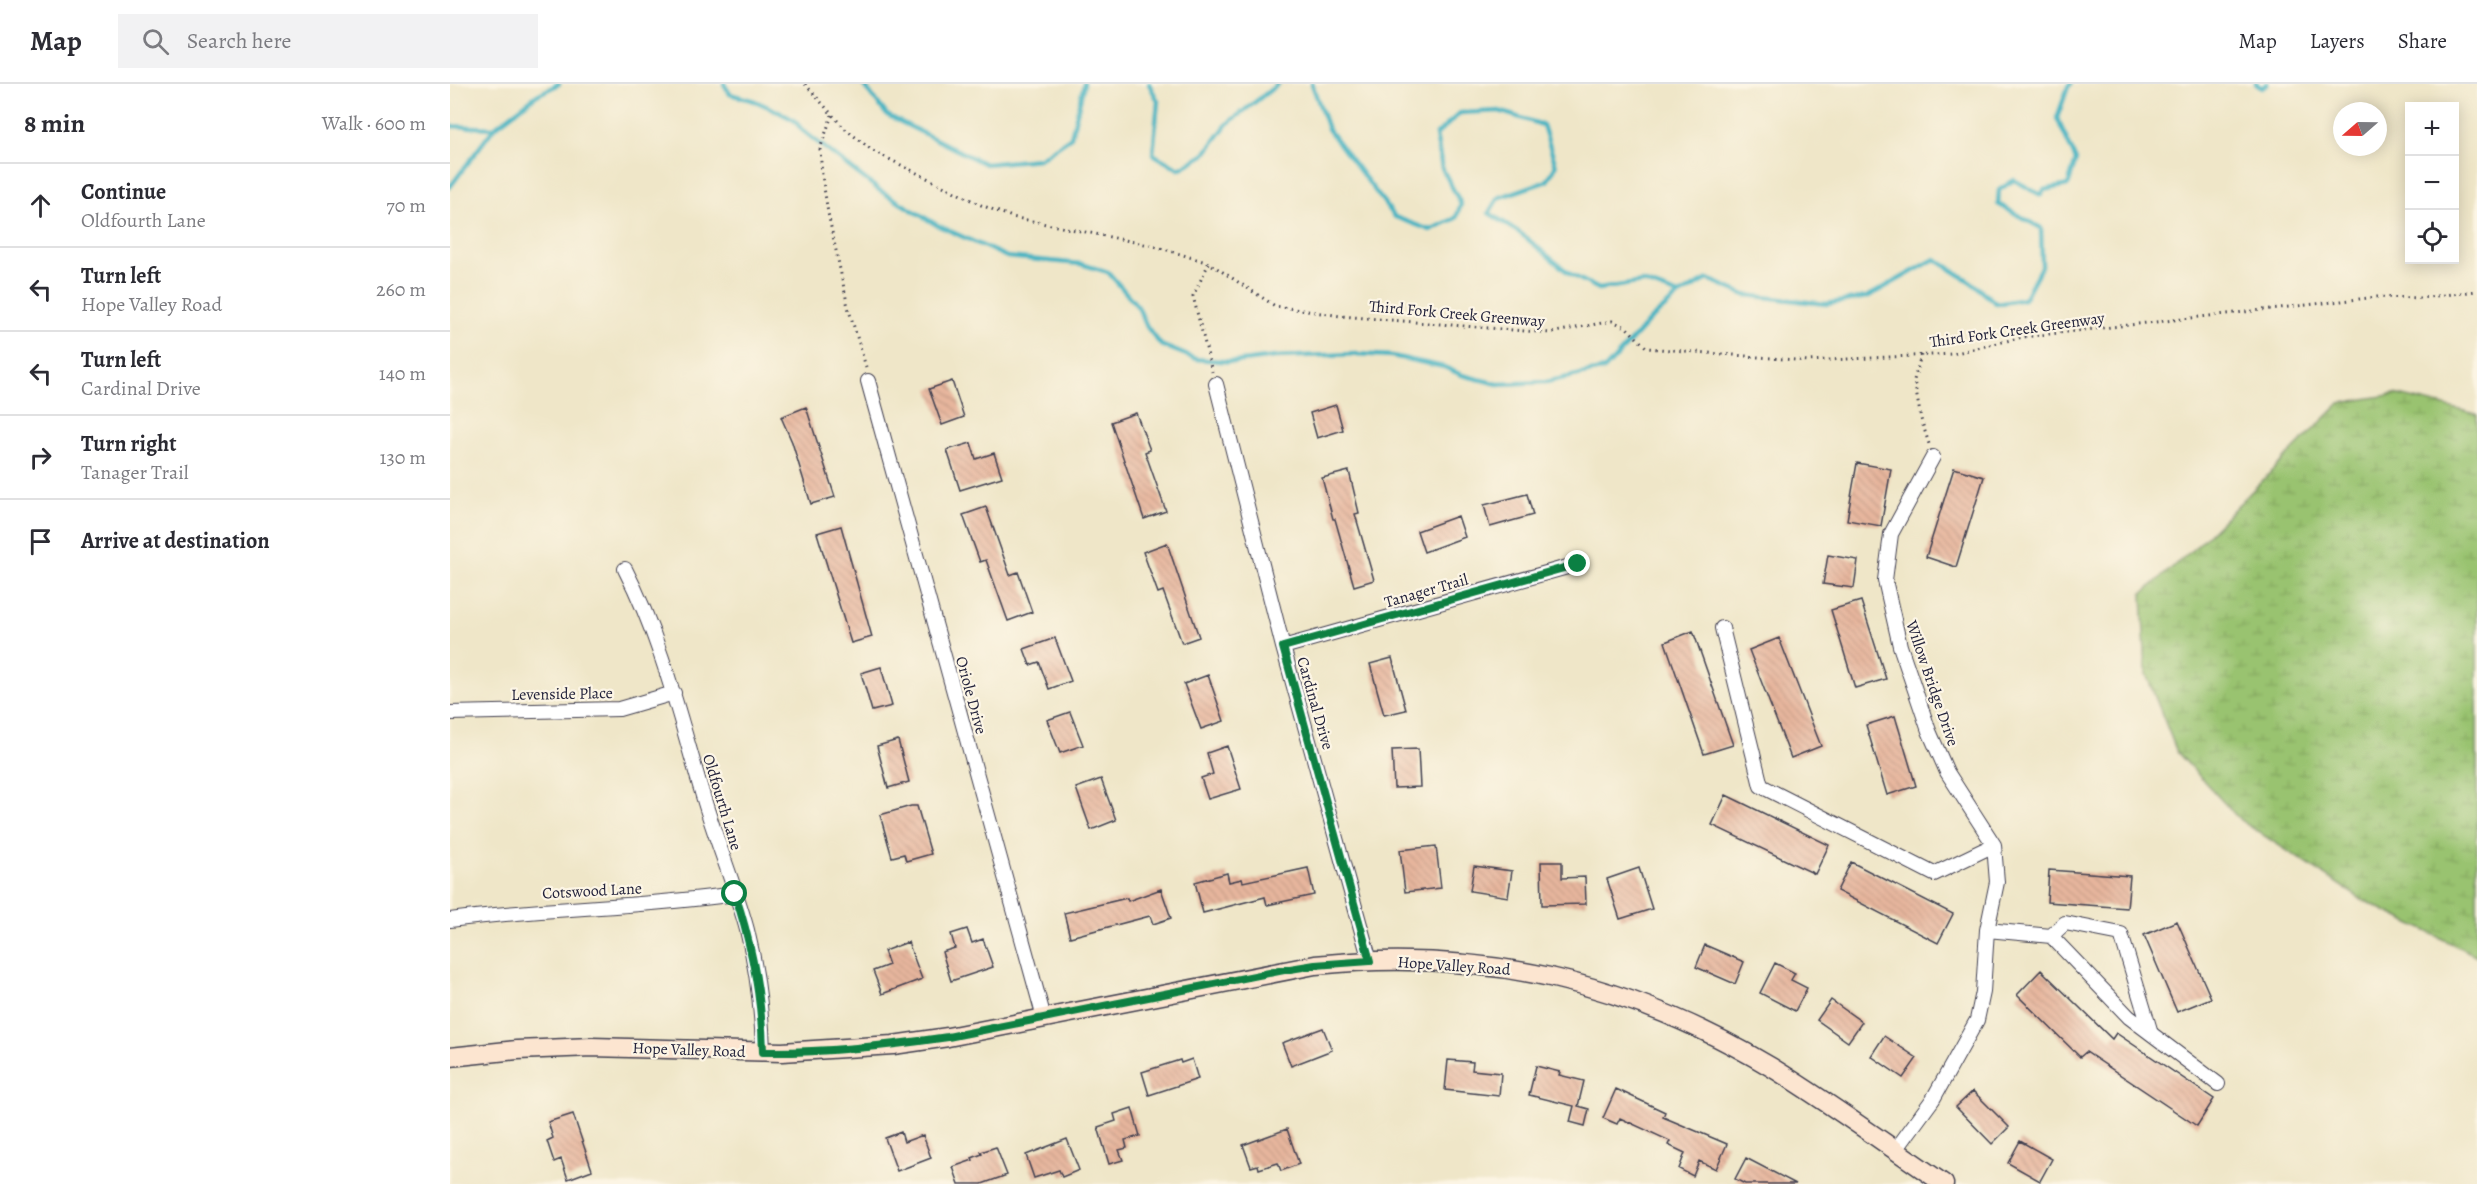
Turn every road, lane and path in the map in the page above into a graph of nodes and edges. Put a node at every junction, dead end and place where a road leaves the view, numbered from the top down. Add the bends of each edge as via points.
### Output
1 (805, 84) edge
2 (832, 115) junction
3 (1209, 263) junction
4 (2477, 291) edge
5 (1921, 355) junction
6 (1209, 359) dead end
7 (868, 381) joint
8 (1216, 384) dead end
9 (1933, 457) joint
10 (1578, 564) dead end
11 (625, 569) dead end
12 (1722, 628) dead end
13 (1283, 647) junction
14 (674, 693) junction
15 (450, 713) edge
16 (1994, 845) junction
17 (735, 894) junction
18 (450, 920) edge
19 (1987, 930) junction
20 (2051, 936) junction
21 (1370, 961) junction
22 (1044, 1018) junction
23 (2151, 1034) junction
24 (763, 1052) junction
25 (450, 1057) edge
26 (2218, 1084) dead end
27 (1895, 1151) junction
28 (1944, 1184) edge

1 - 2 path, Third Fork Creek Greenway
2 - 3 path, Third Fork Creek Greenway via 873,151 981,205 1012,217 1154,246
2 - 7 path via 820,149 828,213
3 - 5 path, Third Fork Creek Greenway via 1275,306 1341,316 1550,333 1612,321 1626,327 1647,348 1808,360
3 - 6 path via 1193,296
4 - 5 path, Third Fork Creek Greenway via 2420,298 2377,297 2023,337 1952,354
5 - 9 path via 1914,380
7 - 22 street, Oriole Drive
8 - 13 street, Cardinal Drive
9 - 16 street, Willow Bridge Drive via 1891,534 1885,580 1900,646 1929,731 1947,772
10 - 13 street, Tanager Trail
11 - 14 street, Oldfourth Lane via 643,604
12 - 16 street via 1761,786 1934,874
13 - 21 street, Cardinal Drive
14 - 15 street, Levenside Place via 619,709
14 - 17 street, Oldfourth Lane
16 - 19 street, Willow Bridge Drive via 1997,882
17 - 18 street, Cotswood Lane
17 - 24 street, Oldfourth Lane via 755,967
19 - 20 street
19 - 27 street, Willow Bridge Drive via 1977,1020 1934,1099
20 - 23 street via 2129,1017
20 - 23 street via 2065,922 2121,934
21 - 22 main road, Hope Valley Road via 1284,970
21 - 27 main road, Hope Valley Road via 1435,960 1494,966 1557,977 1625,997 1771,1067
22 - 24 main road, Hope Valley Road via 893,1045
23 - 26 street
24 - 25 main road, Hope Valley Road via 592,1047
27 - 28 main road, Hope Valley Road

